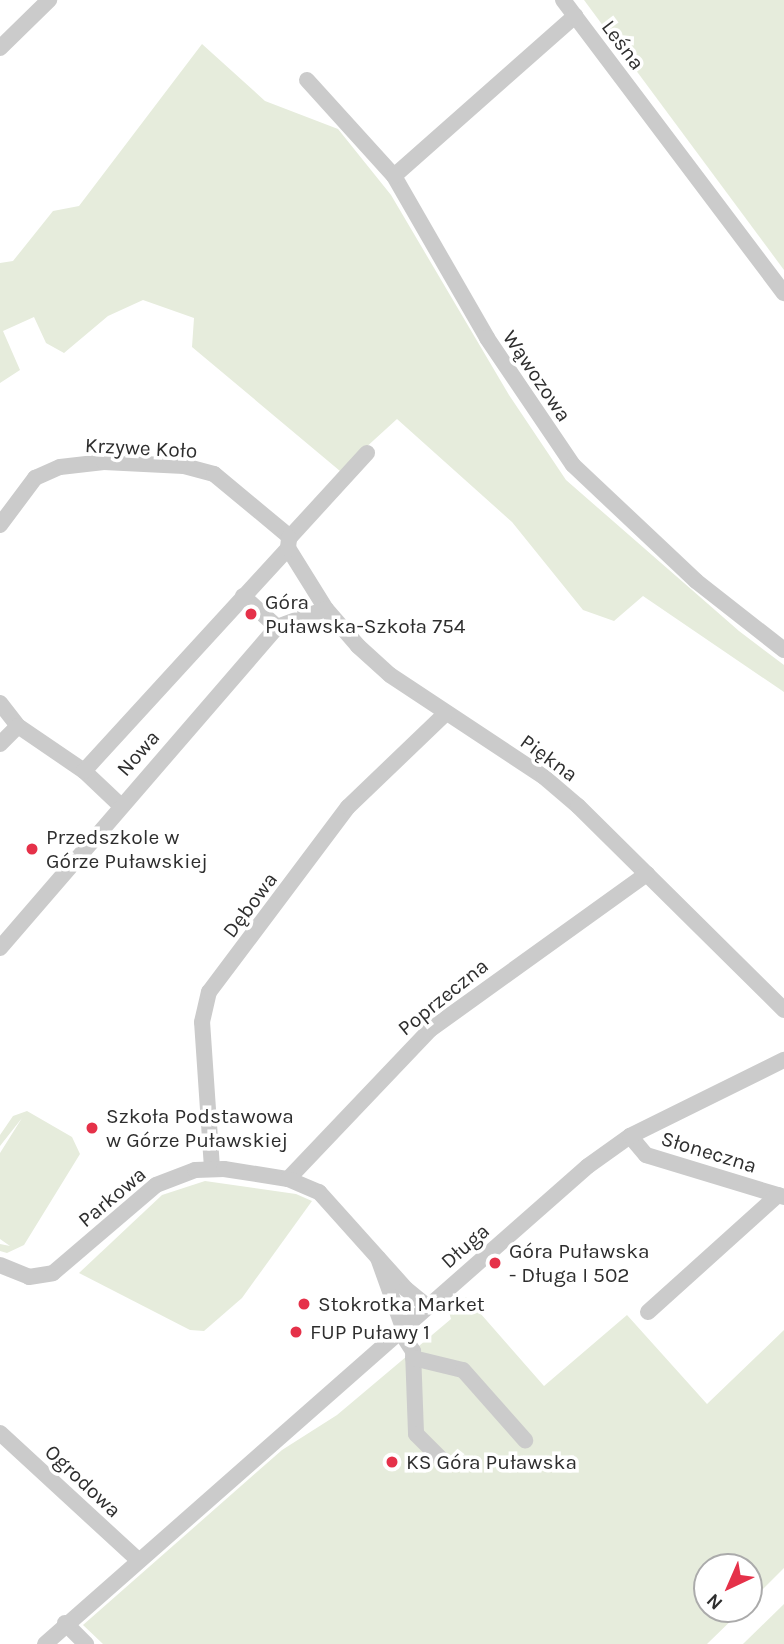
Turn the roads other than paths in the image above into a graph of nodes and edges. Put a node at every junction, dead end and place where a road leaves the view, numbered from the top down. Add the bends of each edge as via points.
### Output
1 (49, 0) edge
2 (564, 0) edge
3 (575, 16) junction
4 (0, 48) edge
5 (307, 80) dead end
6 (394, 176) junction
7 (784, 293) edge
8 (367, 453) dead end
9 (0, 525) edge
10 (289, 542) junction
11 (243, 596) junction
12 (326, 609) junction
13 (277, 627) junction
14 (784, 650) edge
15 (0, 703) edge
16 (445, 714) junction
17 (18, 726) junction
18 (0, 744) edge
19 (84, 771) junction
20 (120, 805) junction
21 (647, 874) junction
22 (0, 948) edge
23 (784, 1010) edge
24 (784, 1060) edge
25 (630, 1136) junction
26 (212, 1168) junction
27 (288, 1179) junction
28 (781, 1196) edge
29 (378, 1257) junction
30 (0, 1265) edge
31 (428, 1307) junction
32 (648, 1312) dead end
33 (402, 1330) junction
34 (413, 1358) junction
35 (0, 1433) edge
36 (525, 1440) dead end
37 (445, 1463) dead end
38 (136, 1559) junction
39 (65, 1623) junction
40 (45, 1644) edge
41 (86, 1644) edge

1 - 4 street
2 - 3 street
3 - 6 street, Leśna
3 - 7 street, Leśna
5 - 6 street, Wąwozowa
6 - 14 street, Wąwozowa via 486,338 573,465 696,582
8 - 10 street
9 - 10 street, Krzywe Koło via 35,478 60,467 104,462 184,466 214,474
10 - 11 street
10 - 12 street, Piękna
11 - 13 street
11 - 19 street
12 - 13 street, Nowa
12 - 16 street, Piękna via 390,675
13 - 20 street, Nowa
15 - 17 street
16 - 21 street, Piękna via 544,777
16 - 26 street, Dębowa via 348,807 209,992 202,1022
17 - 18 street
17 - 19 street
19 - 20 street
20 - 22 street, Nowa
21 - 23 street, Piękna
21 - 27 street, Poprzeczna via 430,1029
24 - 25 street, Długa
25 - 28 street, Słoneczna via 646,1155
25 - 31 street, Długa via 588,1166
26 - 27 street, Parkowa
26 - 30 street, Parkowa via 156,1185 53,1273 41,1278
27 - 29 street, Parkowa via 319,1192
28 - 32 street
29 - 31 street, Parkowa
29 - 33 street, Parkowa
31 - 33 street, Długa
33 - 34 street, Parkowa
33 - 38 street, Długa
34 - 36 street via 463,1370
34 - 37 street via 416,1434
35 - 38 street, Ogrodowa
38 - 39 street, Długa
39 - 40 street, Długa
39 - 41 street

